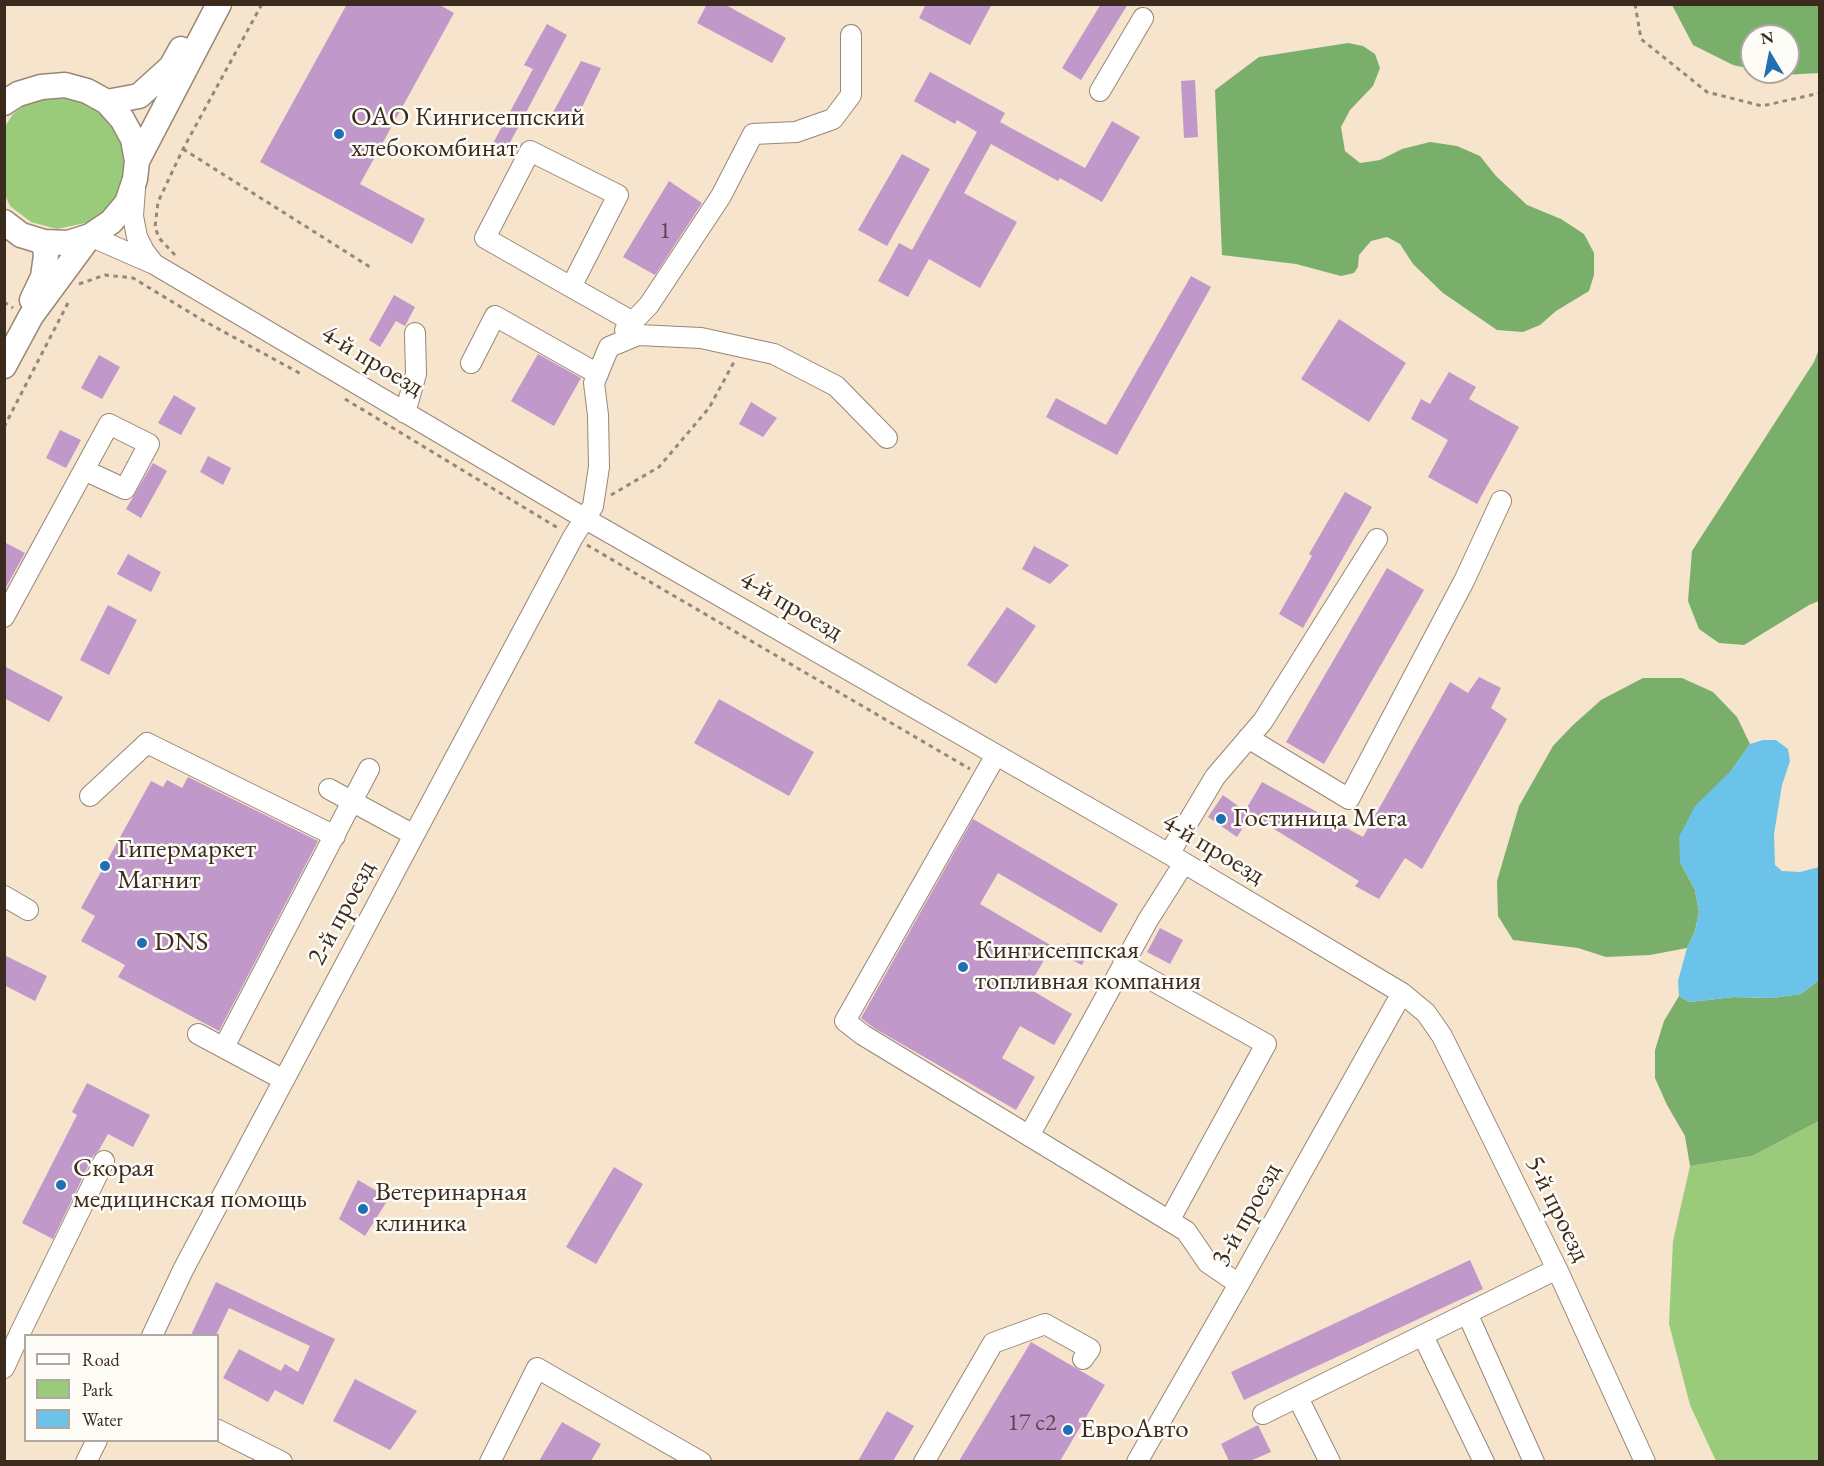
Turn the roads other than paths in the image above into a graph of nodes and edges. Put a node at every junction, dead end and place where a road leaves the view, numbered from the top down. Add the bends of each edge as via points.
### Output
1 (204, 4) edge
2 (219, 4) edge
3 (1143, 18) dead end
4 (851, 35) dead end
5 (1100, 91) dead end
6 (9, 98) edge
7 (107, 102) junction
8 (136, 170) junction
9 (4, 222) edge
10 (90, 236) junction
11 (44, 242) junction
12 (154, 264) junction
13 (571, 287) junction
14 (633, 322) junction
15 (415, 333) dead end
16 (609, 347) junction
17 (4, 354) edge
18 (471, 363) dead end
19 (4, 366) edge
20 (598, 374) junction
21 (405, 413) junction
22 (887, 438) dead end
23 (84, 470) dead end
24 (1501, 501) dead end
25 (588, 512) junction
26 (1377, 539) dead end
27 (4, 617) edge
28 (1248, 738) junction
29 (996, 755) junction
30 (369, 769) dead end
31 (329, 789) dead end
32 (90, 796) dead end
33 (353, 802) junction
34 (414, 835) junction
35 (335, 836) junction
36 (1177, 859) junction
37 (4, 896) edge
38 (28, 910) dead end
39 (1123, 964) junction
40 (1402, 993) junction
41 (198, 1034) dead end
42 (224, 1047) junction
43 (284, 1080) junction
44 (1029, 1136) junction
45 (104, 1161) dead end
46 (1169, 1221) junction
47 (1557, 1269) junction
48 (1239, 1284) junction
49 (1467, 1313) junction
50 (18, 1330) edge
51 (152, 1334) edge
52 (1423, 1336) junction
53 (1083, 1359) dead end
54 (4, 1368) edge
55 (1298, 1398) junction
56 (1263, 1414) dead end
57 (219, 1430) edge
58 (96, 1442) edge
59 (86, 1461) edge
60 (282, 1461) edge
61 (490, 1461) edge
62 (701, 1461) edge
63 (924, 1461) edge
64 (1137, 1461) edge
65 (1330, 1461) edge
66 (1484, 1461) edge
67 (1534, 1461) edge
68 (1645, 1461) edge

1 - 7 main road via 171,67 139,96
2 - 8 main road
3 - 5 street
4 - 14 street via 851,95 833,119 796,132 753,134 721,196 649,305
6 - 7 main road via 42,87 65,85
7 - 8 main road via 133,139
8 - 10 main road via 127,203 111,222
8 - 12 street, 4-й проезд via 133,216 137,237
9 - 11 main road via 21,234
10 - 11 main road via 68,243
10 - 12 street, 4-й проезд
10 - 19 main road via 31,316
11 - 17 main road via 43,277
12 - 21 street, 4-й проезд
13 - 13 street via 618,195 530,151 485,238
13 - 14 street
14 - 16 street
15 - 21 street via 416,374
16 - 20 street, 2-й проезд
16 - 22 street via 638,335 701,338 774,354 836,386
18 - 20 street via 495,316
20 - 25 street, 2-й проезд via 594,383 599,466
21 - 25 street, 4-й проезд
23 - 27 street
24 - 28 street via 1464,581 1349,799
25 - 29 street, 4-й проезд
25 - 34 street, 2-й проезд
26 - 28 street via 1263,721
28 - 36 street via 1215,777
29 - 36 street, 4-й проезд
29 - 44 street via 844,1021
30 - 33 street
31 - 33 street
32 - 35 street via 147,743
33 - 34 street
33 - 35 street
34 - 43 street, 2-й проезд
35 - 42 street
36 - 39 street
36 - 40 street, 4-й проезд
37 - 38 street
39 - 44 street
39 - 46 street via 1266,1044
40 - 47 street, 5-й проезд via 1426,1013 1442,1036
40 - 48 street, 3-й проезд
41 - 42 street
42 - 43 street
43 - 51 street, 2-й проезд
44 - 46 street
45 - 50 street
46 - 48 street via 1186,1231 1208,1263
47 - 49 street
47 - 68 street, 5-й проезд
48 - 64 street, 3-й проезд
49 - 52 street
49 - 67 street
50 - 54 street
52 - 55 street
52 - 66 street
53 - 63 street via 1090,1349 1045,1324 993,1343
55 - 56 street
55 - 65 street
57 - 60 street
58 - 59 street
61 - 62 street via 537,1368

